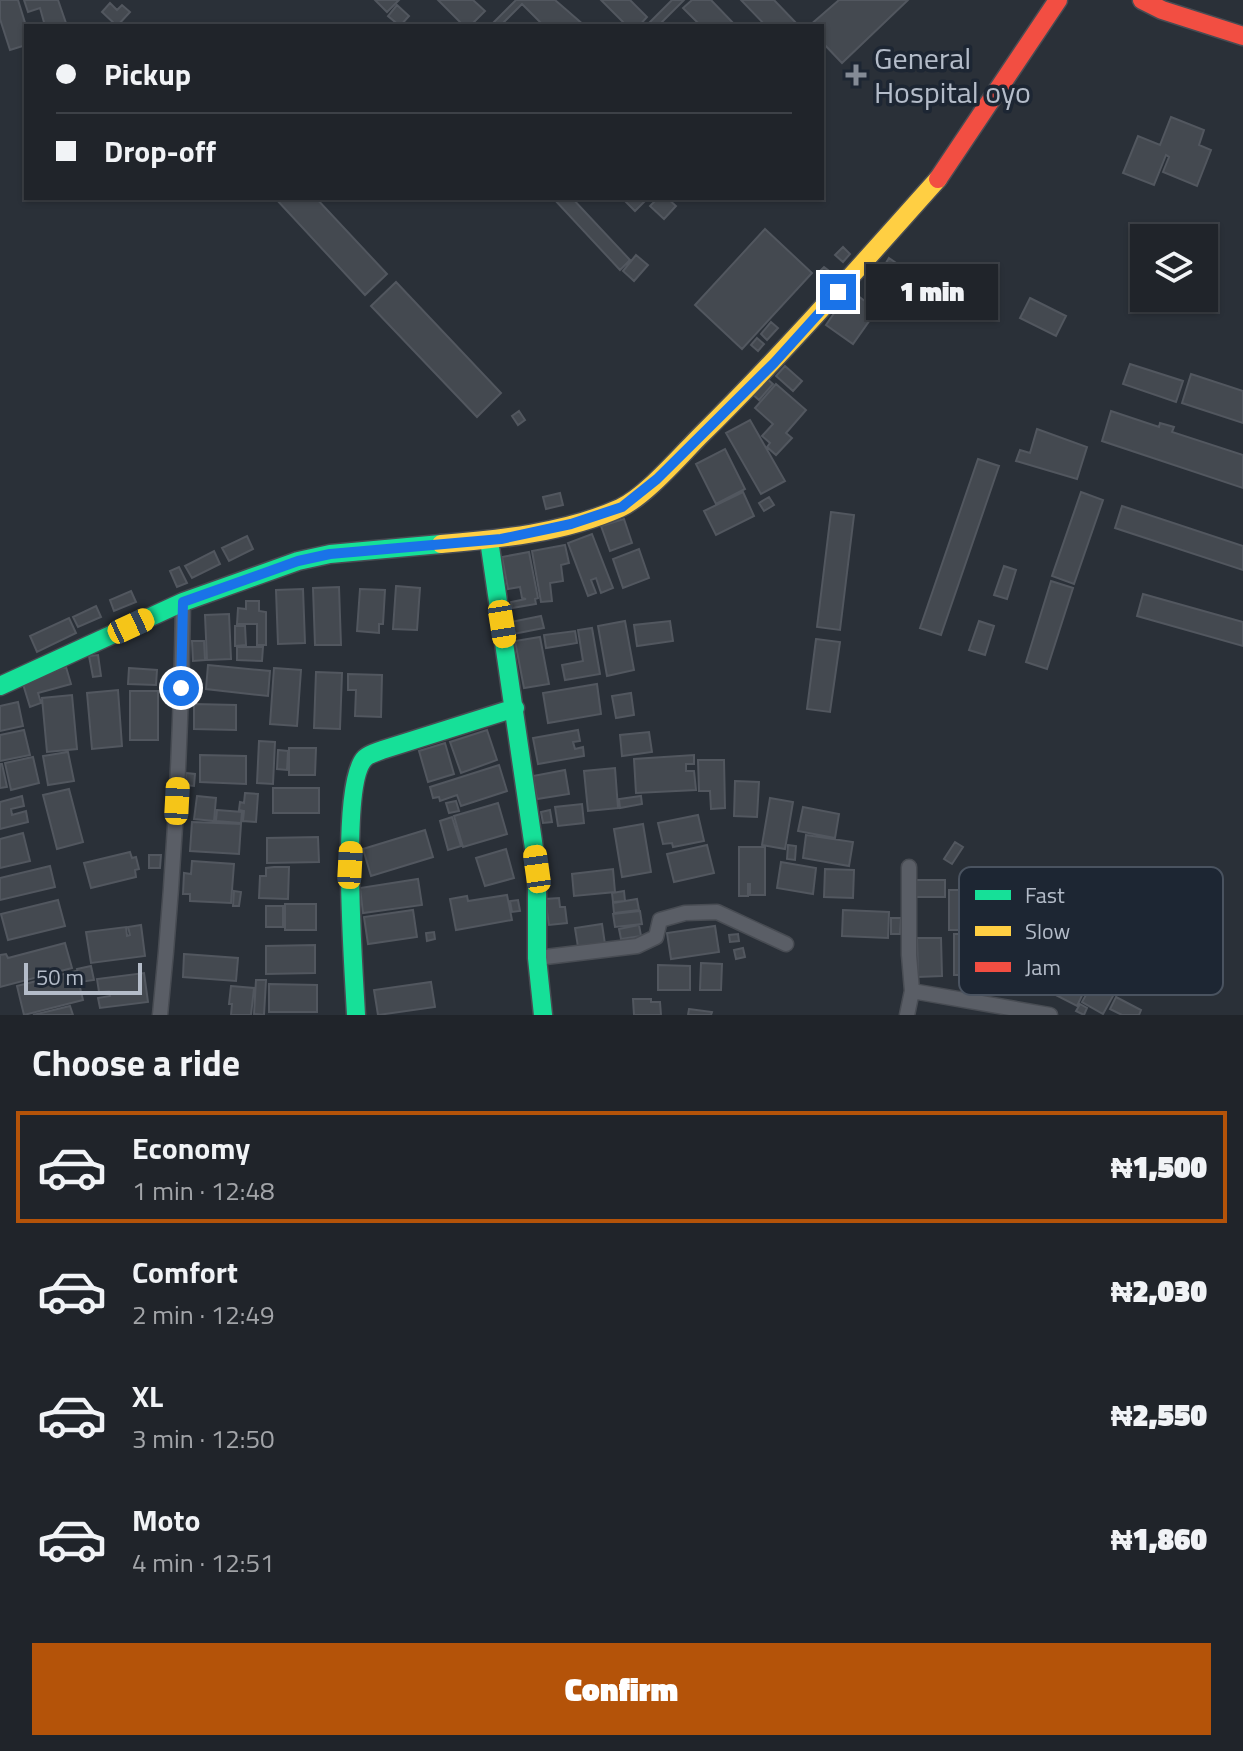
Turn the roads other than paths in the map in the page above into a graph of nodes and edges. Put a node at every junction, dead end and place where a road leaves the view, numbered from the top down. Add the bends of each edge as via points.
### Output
1 (1058, 0) edge
2 (1142, 0) edge
3 (1243, 36) edge
4 (489, 540) junction
5 (183, 602) junction
6 (0, 686) edge
7 (515, 708) junction
8 (909, 867) dead end
9 (786, 944) dead end
10 (537, 958) junction
11 (912, 991) junction
12 (160, 1015) edge
13 (356, 1015) edge
14 (543, 1015) edge
15 (907, 1015) edge
16 (1050, 1015) edge

1 - 4 main road via 943,173 774,363 657,479 622,507 571,524
2 - 3 main road
4 - 5 main road via 330,554
4 - 7 main road
5 - 6 main road
5 - 12 street via 171,913
7 - 10 main road via 537,869
7 - 13 main road via 365,758 355,778 350,865
8 - 11 street
9 - 10 street via 717,912 697,912 660,920 656,937 637,946
10 - 14 main road
11 - 15 street
11 - 16 street

